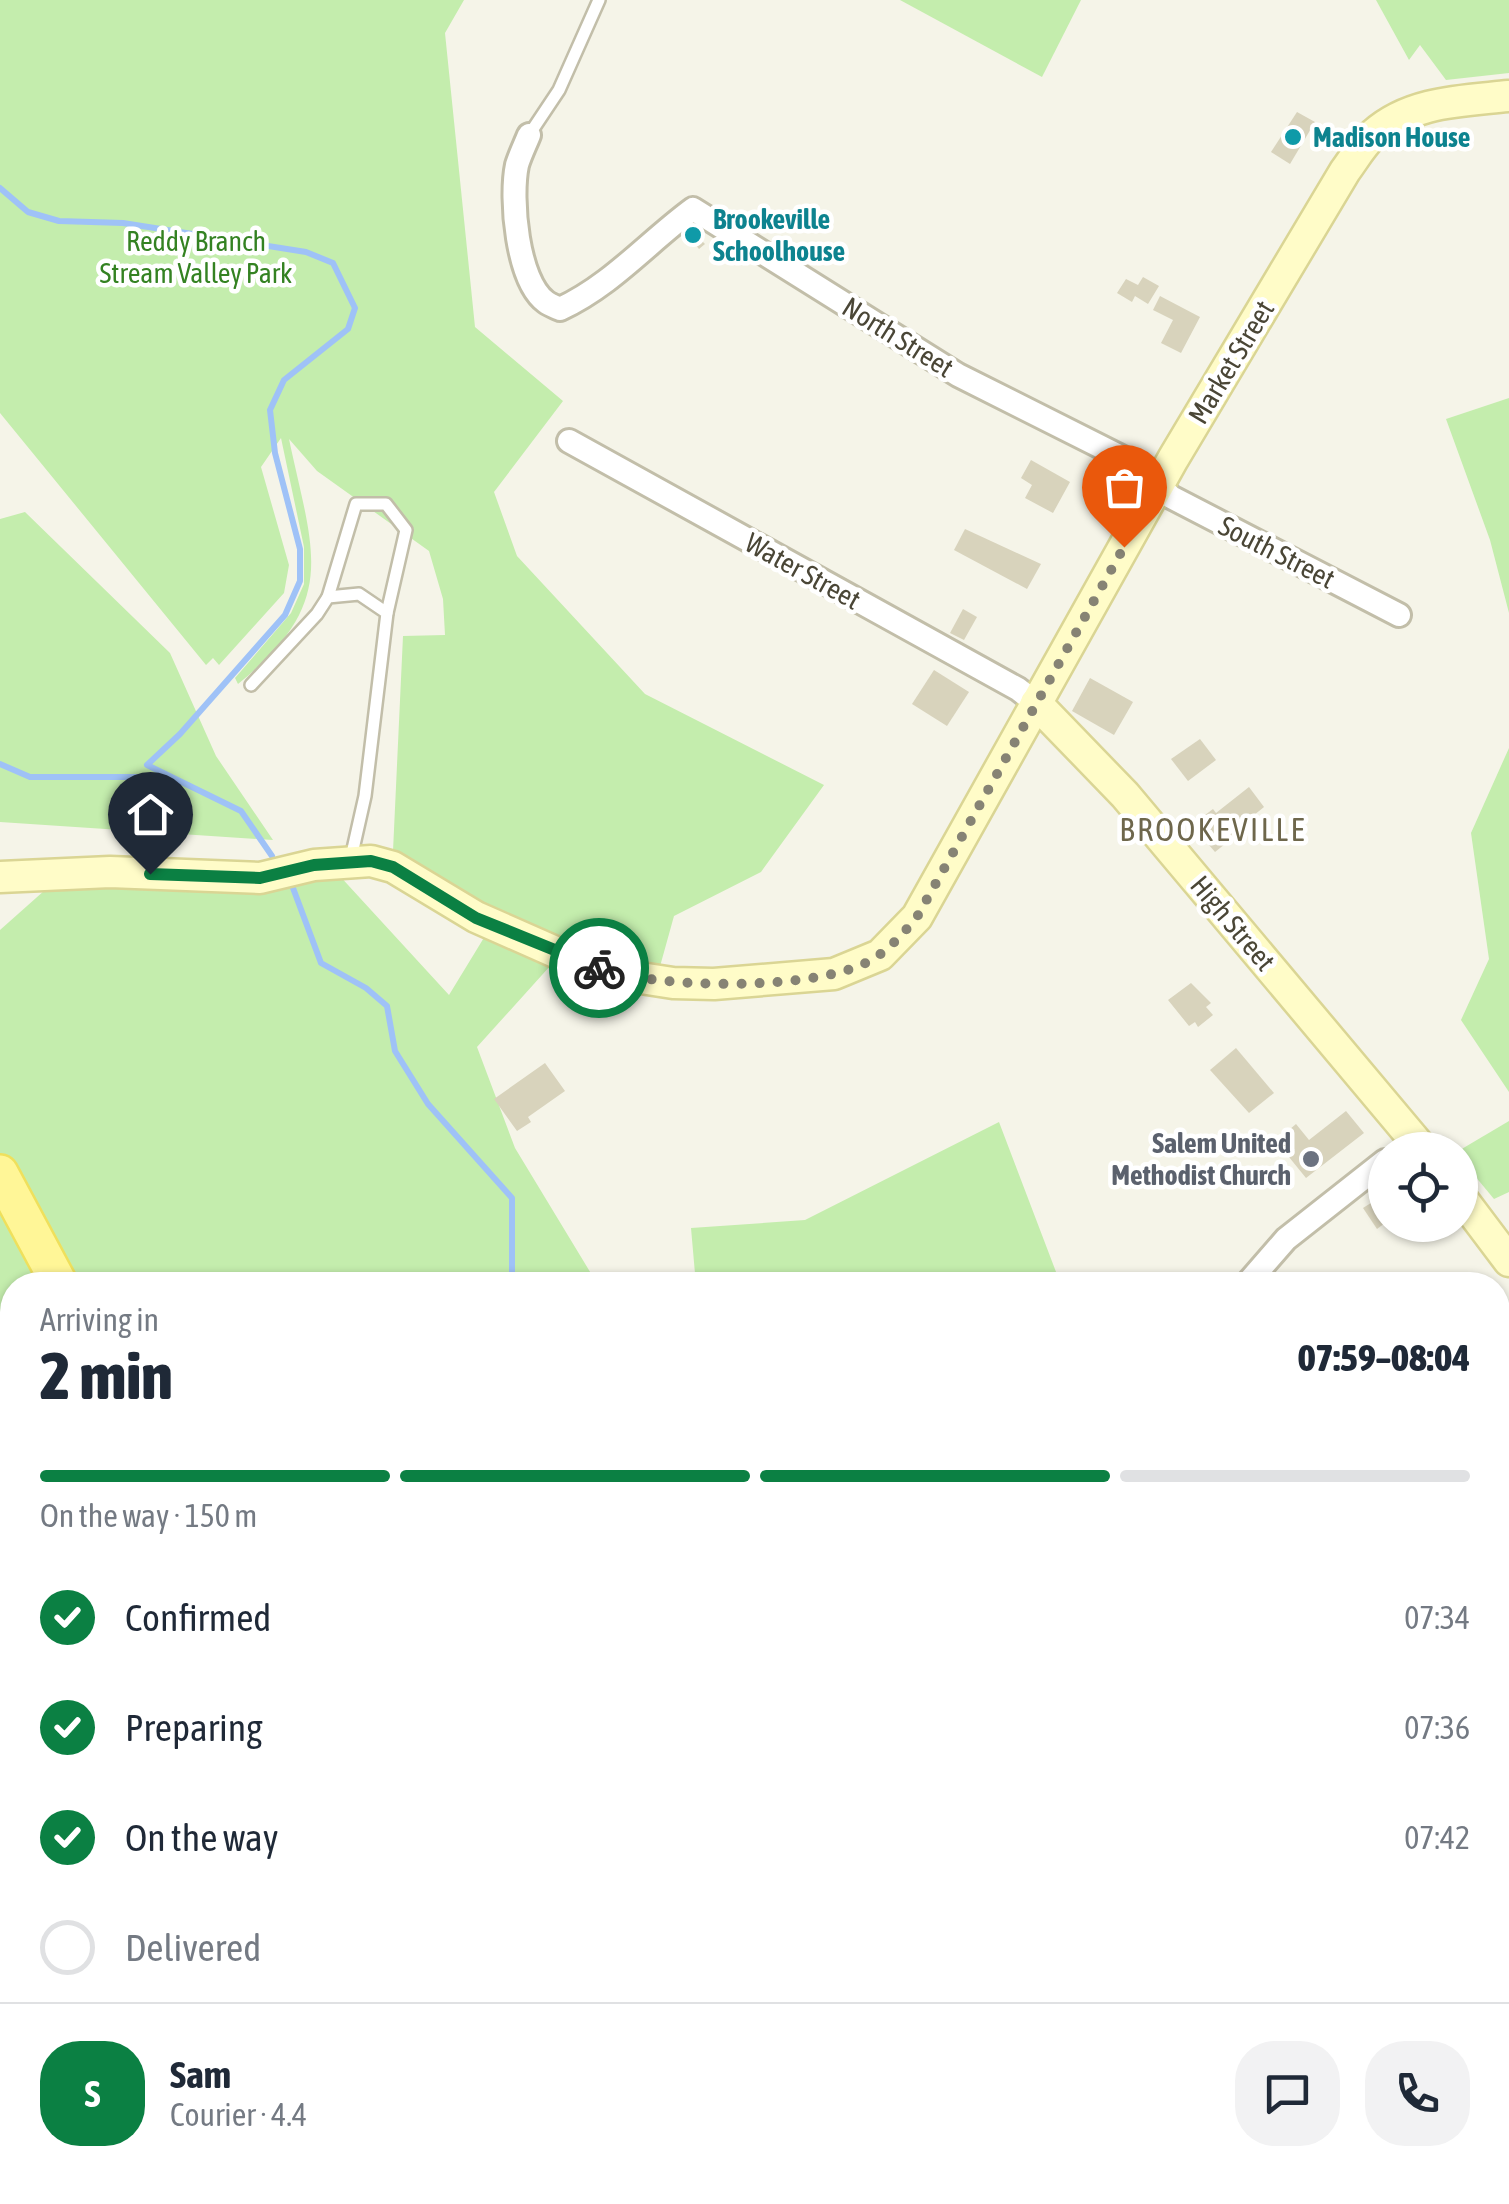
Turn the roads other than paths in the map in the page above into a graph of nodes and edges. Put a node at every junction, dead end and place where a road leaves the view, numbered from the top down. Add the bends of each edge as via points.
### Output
1 (598, 0) edge
2 (1509, 96) edge
3 (529, 136) joint
4 (569, 441) dead end
5 (1159, 484) junction
6 (328, 598) junction
7 (387, 613) junction
8 (1399, 614) dead end
9 (251, 685) dead end
10 (1036, 703) junction
11 (350, 862) junction
12 (48, 874) junction
13 (0, 877) edge
14 (0, 885) edge
15 (1401, 1132) edge
16 (0, 1174) edge
17 (1368, 1174) edge
18 (1478, 1220) edge
19 (1509, 1261) edge
20 (53, 1272) edge
21 (1257, 1272) edge

1 - 3 lane via 559,90
2 - 5 main road, Market Street via 1437,104 1373,134
3 - 5 street, North Street via 518,165 514,212 525,264 544,301 560,309 609,282 694,209 958,375 1141,467
4 - 10 street, Water Street
5 - 8 street, South Street
5 - 10 main road, Market Street
6 - 7 lane via 359,594
6 - 7 lane via 356,504 386,504 406,530
6 - 9 lane
7 - 11 lane via 365,796
10 - 11 main road, Market Street via 917,917 880,956 834,974 714,984 615,974 476,918 393,867
10 - 15 main road, High Street via 1125,794
11 - 12 main road, Market Street via 260,878
12 - 13 main road
12 - 14 main road
16 - 20 main road
17 - 21 street via 1286,1239
18 - 19 main road

